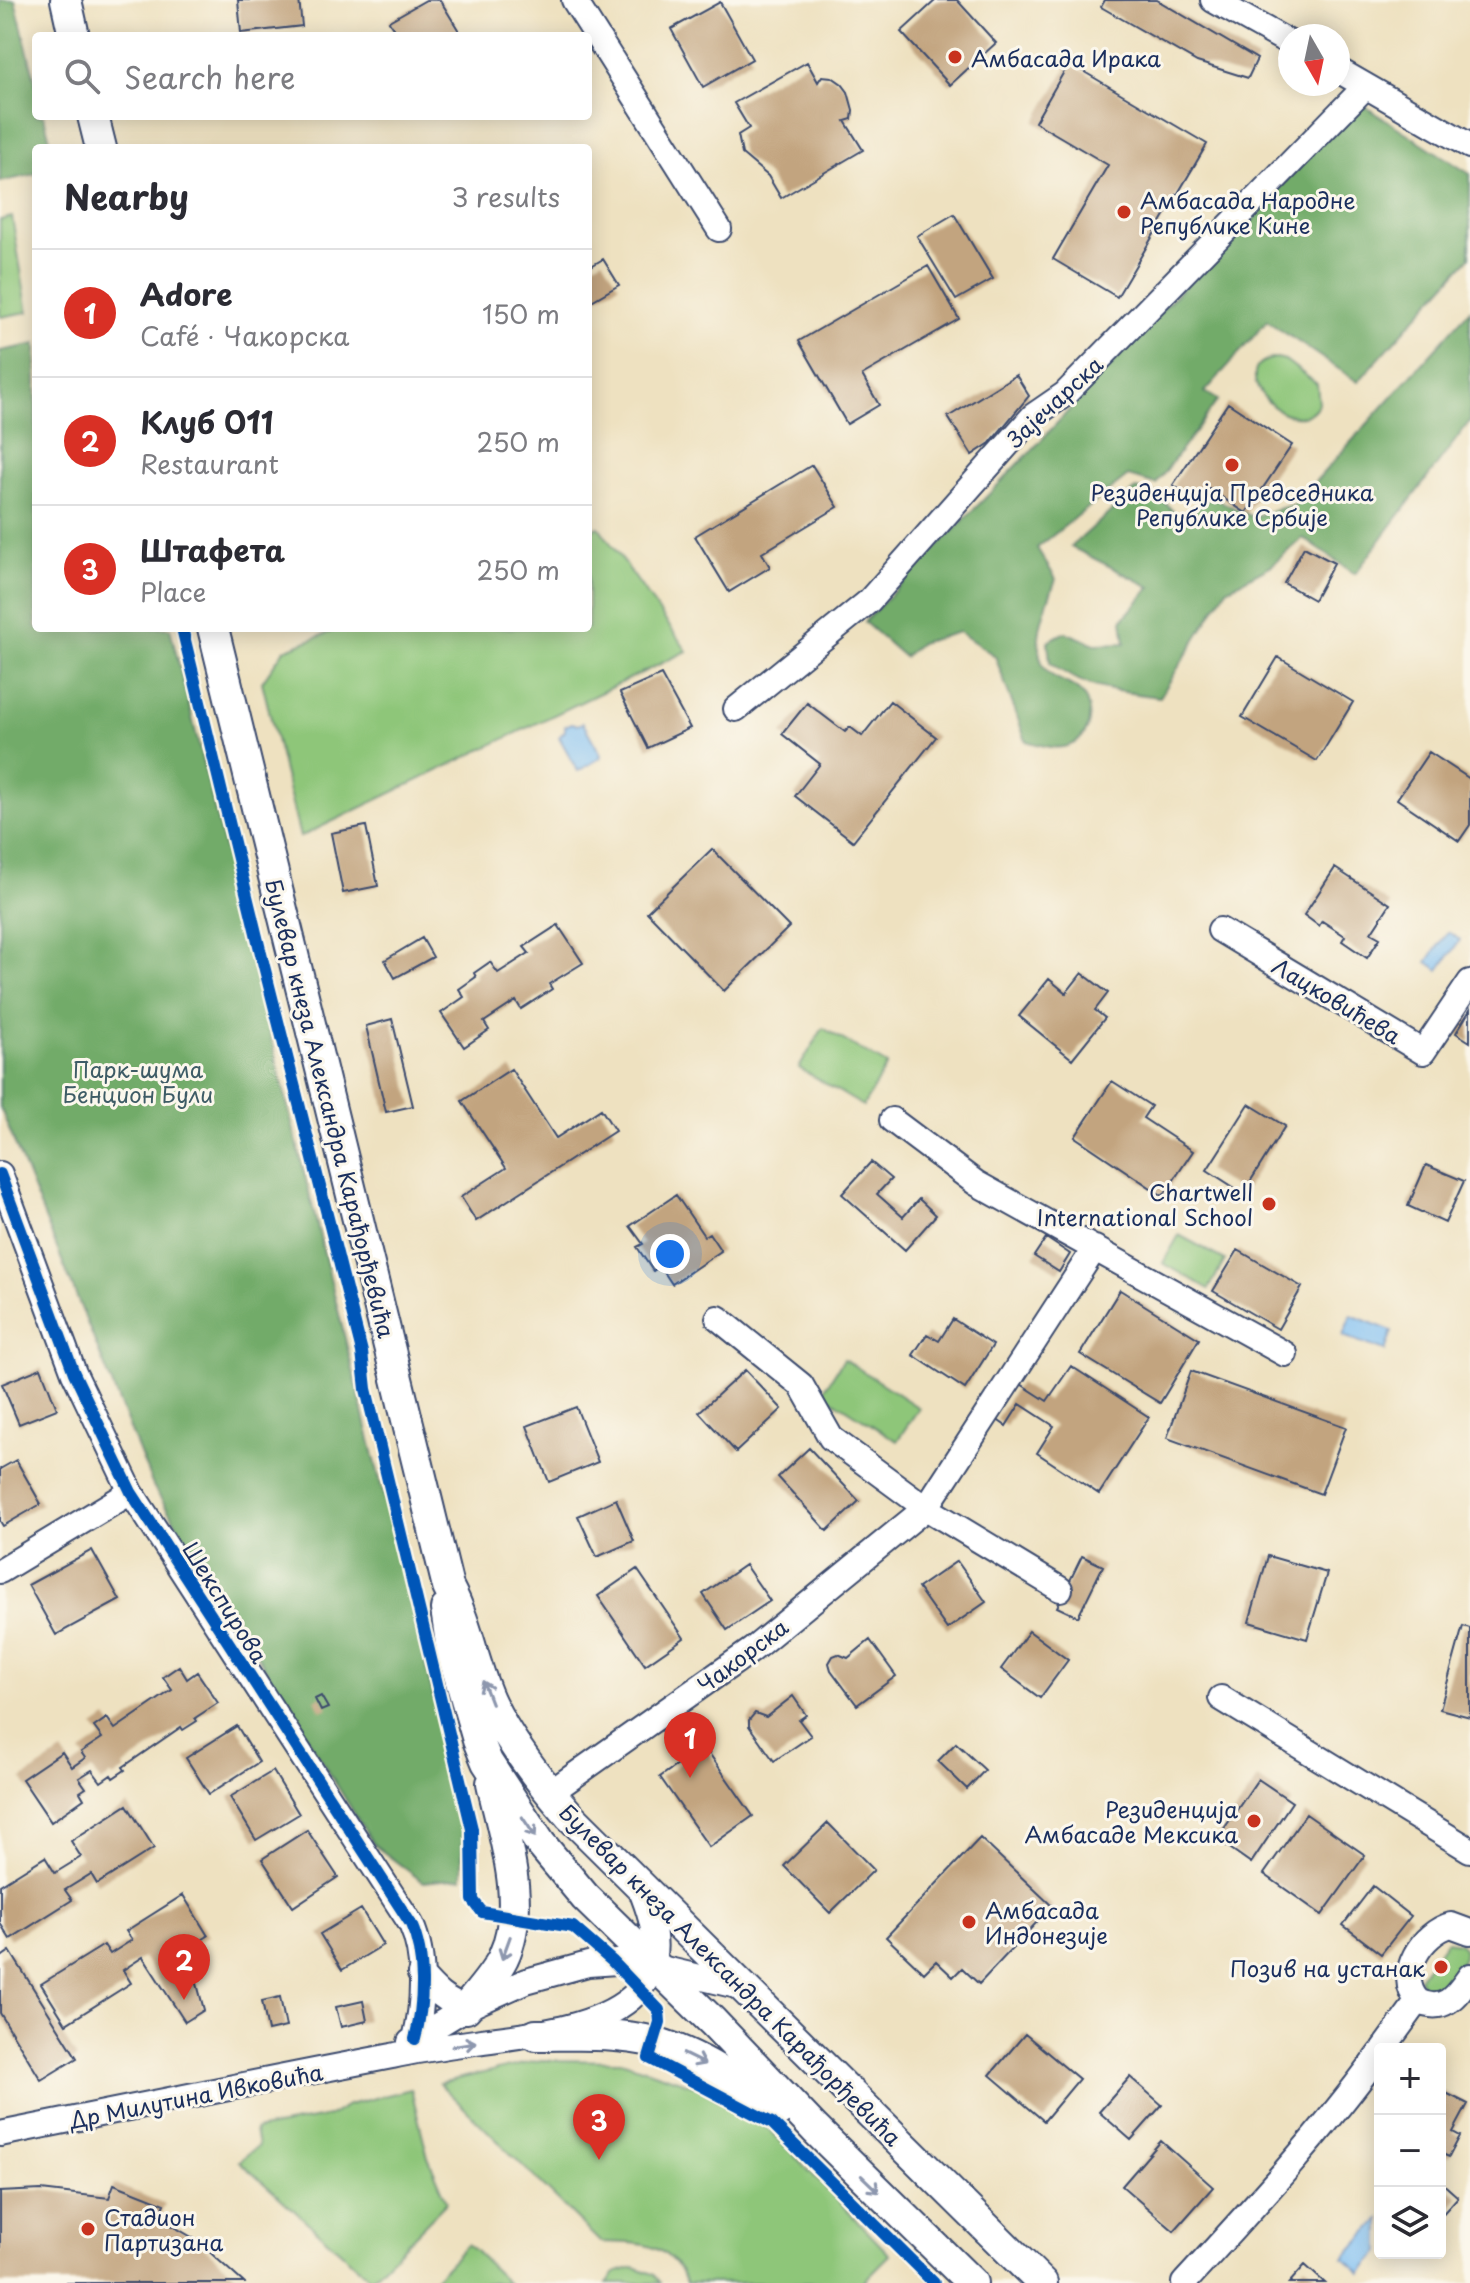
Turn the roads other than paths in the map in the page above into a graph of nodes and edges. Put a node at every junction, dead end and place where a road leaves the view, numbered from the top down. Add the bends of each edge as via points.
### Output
1 (66, 0) edge
2 (574, 0) edge
3 (1213, 0) edge
4 (73, 32) edge
5 (1278, 36) edge
6 (1350, 77) edge
7 (1366, 86) junction
8 (94, 120) edge
9 (100, 144) edge
10 (1470, 146) edge
11 (719, 229) dead end
12 (214, 632) edge
13 (736, 709) dead end
14 (1220, 930) dead end
15 (1470, 982) edge
16 (892, 1120) dead end
17 (0, 1174) edge
18 (1095, 1248) junction
19 (718, 1318) dead end
20 (1285, 1354) dead end
21 (131, 1492) junction
22 (926, 1508) junction
23 (0, 1571) edge
24 (448, 1587) junction
25 (1060, 1589) dead end
26 (1221, 1698) dead end
27 (487, 1762) junction
28 (551, 1792) junction
29 (1470, 1850) edge
30 (636, 1878) junction
31 (1470, 1932) edge
32 (654, 1966) junction
33 (420, 1974) junction
34 (1470, 1976) edge
35 (741, 1987) junction
36 (1418, 2001) junction
37 (466, 2008) junction
38 (536, 2035) junction
39 (415, 2039) junction
40 (1387, 2043) edge
41 (392, 2056) junction
42 (1374, 2061) edge
43 (815, 2129) junction
44 (0, 2134) edge
45 (972, 2283) edge
46 (1042, 2283) edge
47 (1184, 2283) edge

1 - 4 main road
2 - 11 street
3 - 5 street
6 - 7 street
7 - 10 street
7 - 13 street, Зајечарска via 1065,394 1033,416 869,601
8 - 9 main road
12 - 24 main road, Булевар кнеза Александра Карађорђевића
14 - 15 street, Лацковићева via 1423,1052
16 - 18 street via 976,1183
17 - 21 street, Шекспирова via 74,1373
18 - 20 street
18 - 22 street, Чакорска
19 - 22 street via 801,1385 831,1438
21 - 23 street
21 - 33 street, Шекспирова via 411,1924
22 - 25 street
22 - 28 street, Чакорска via 752,1650
24 - 27 main road, Булевар кнеза Александра Карађорђевића via 452,1650
28 -> 24 main road, Булевар кнеза Александра Карађорђевића via 491,1703
26 - 29 street
27 -> 32 main road, Булевар кнеза Александра Карађорђевића via 540,1843
27 -> 37 main road via 506,1848 514,1918 501,1961
28 - 30 main road, Булевар кнеза Александра Карађорђевића
30 - 32 street via 652,1921
30 - 35 main road, Булевар кнеза Александра Карађорђевића
31 - 36 street via 1451,1925 1433,1933 1407,1975
32 - 35 street, Др Милутина Ивковића
32 - 37 street, Др Милутина Ивковића via 612,1961 563,1969
32 - 38 street, Др Милутина Ивковића via 639,1990 610,2011
32 - 43 main road, Булевар кнеза Александра Карађорђевића
33 - 37 street via 439,1996
33 - 39 street, Шекспирова
34 - 36 street via 1446,2004
35 - 46 main road, Булевар кнеза Александра Карађорђевића
36 - 40 street
37 - 39 street, Др Милутина Ивковића
41 -> 38 street, Др Милутина Ивковића
38 -> 43 main road via 655,2042 713,2068
39 - 41 street, Др Милутина Ивковића
41 - 44 street, Др Милутина Ивковића
42 - 47 street
43 -> 45 main road, Булевар кнеза Александра Карађорђевића

